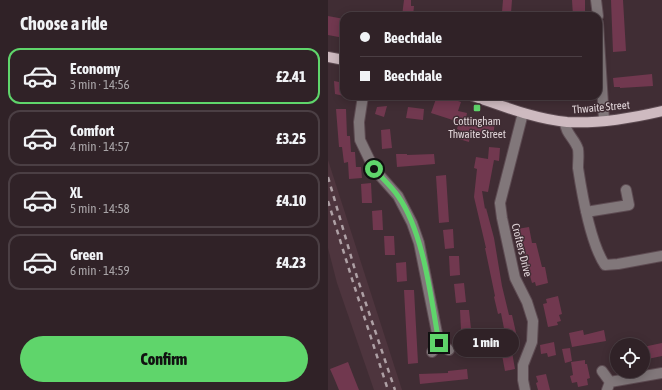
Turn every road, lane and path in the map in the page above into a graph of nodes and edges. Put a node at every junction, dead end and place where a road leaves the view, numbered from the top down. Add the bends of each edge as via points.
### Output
1 (596, 0) edge
2 (598, 12) edge
3 (328, 57) edge
4 (340, 59) edge
5 (602, 88) edge
6 (362, 100) edge
7 (484, 100) edge
8 (662, 111) edge
9 (523, 113) junction
10 (604, 120) junction
11 (565, 122) junction
12 (626, 190) dead end
13 (586, 212) junction
14 (662, 256) edge
15 (439, 343) junction
16 (449, 350) dead end
17 (432, 352) dead end
18 (602, 370) dead end
19 (662, 373) edge
20 (608, 386) edge
21 (525, 390) edge

1 - 2 street
3 - 4 main road
5 - 10 street
6 - 15 street via 359,122 360,140 374,169 398,196 412,223 423,257
7 - 9 main road, Thwaite Street
8 - 10 main road, Thwaite Street
9 - 11 main road, Thwaite Street
9 - 21 street, Crofters Drive via 500,202 515,278 527,302 532,321 532,342 523,365
10 - 11 main road, Thwaite Street
11 - 13 street via 579,155 578,165
12 - 13 street via 629,204
13 - 14 street via 599,255 605,265
15 - 16 street
15 - 17 street
18 - 20 street
19 - 20 street

